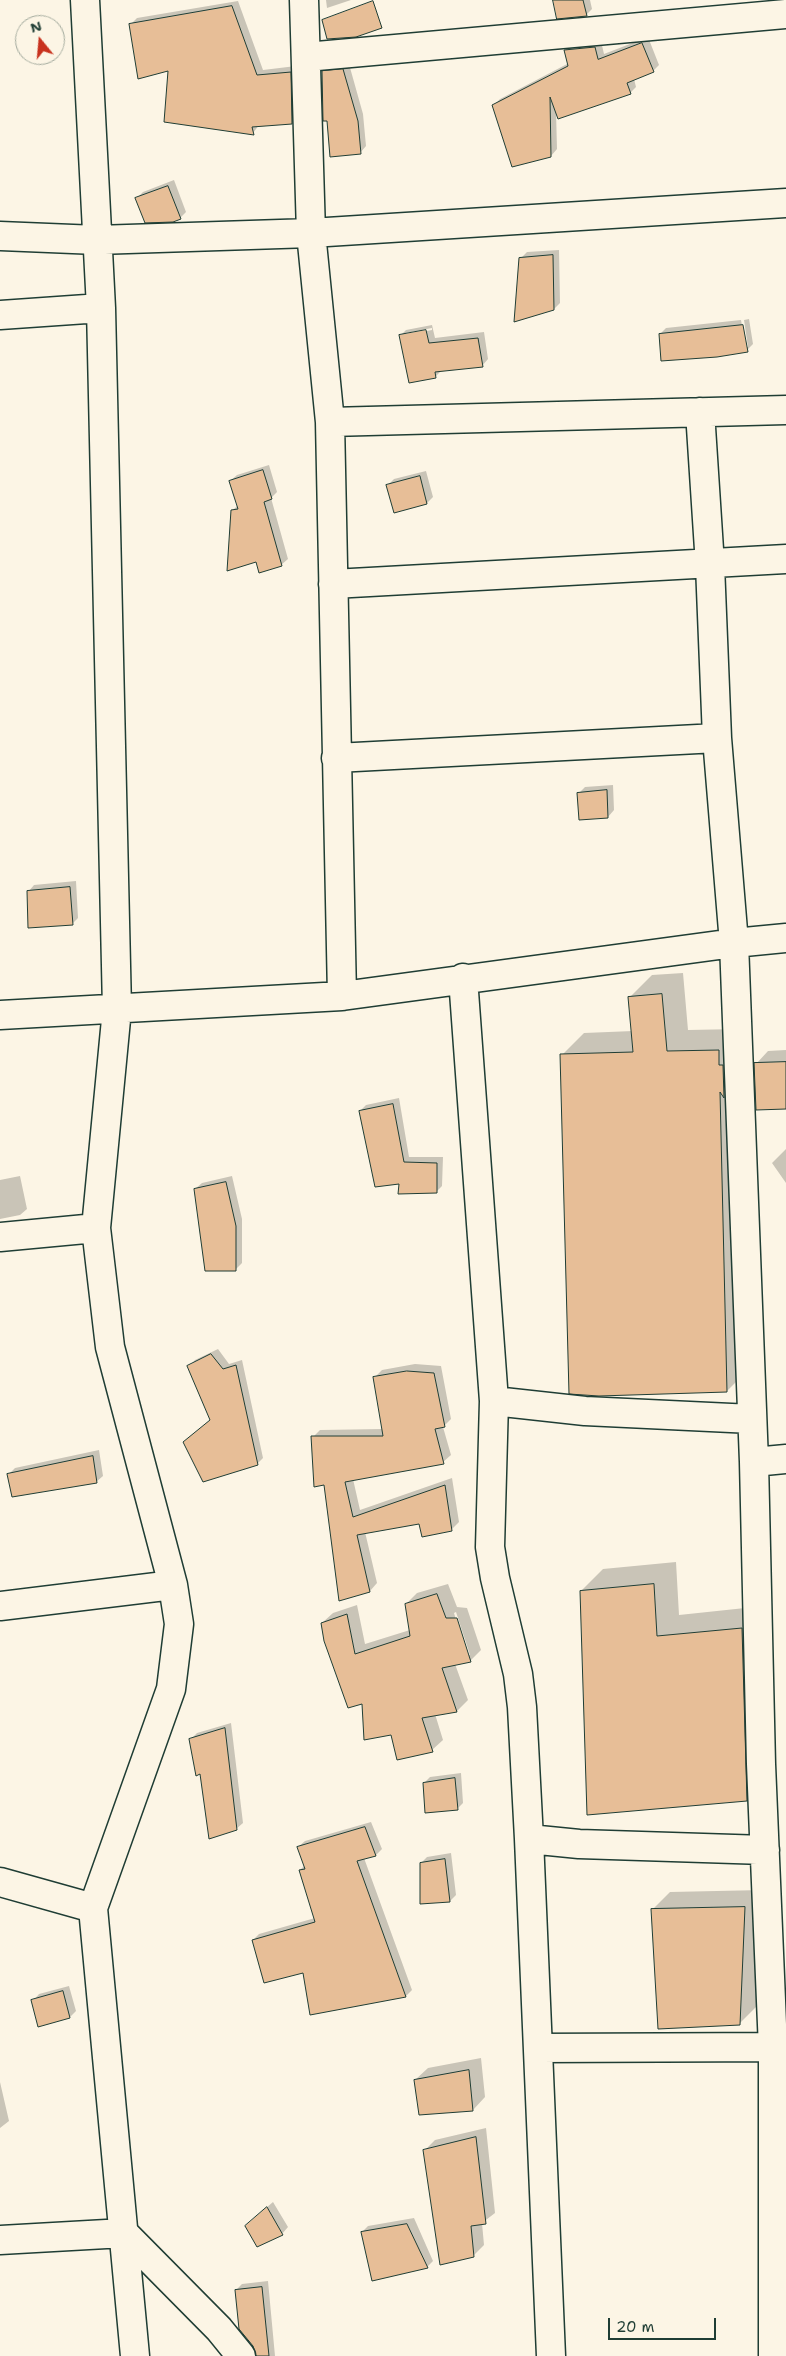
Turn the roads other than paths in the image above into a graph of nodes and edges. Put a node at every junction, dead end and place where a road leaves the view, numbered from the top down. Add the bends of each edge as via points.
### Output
1 (85, 0) edge
2 (304, 0) edge
3 (786, 14) edge
4 (306, 58) junction
5 (786, 202) edge
6 (311, 233) junction
7 (0, 236) edge
8 (97, 240) junction
9 (101, 308) junction
10 (0, 315) edge
11 (786, 410) edge
12 (700, 412) junction
13 (330, 422) junction
14 (786, 559) edge
15 (710, 565) junction
16 (333, 584) junction
17 (717, 738) junction
18 (336, 758) junction
19 (786, 938) edge
20 (734, 943) junction
21 (463, 978) junction
22 (342, 996) junction
23 (117, 1009) junction
24 (0, 1015) edge
25 (96, 1228) junction
26 (0, 1237) edge
27 (494, 1400) junction
28 (752, 1419) junction
29 (786, 1460) edge
30 (754, 1462) junction
31 (173, 1584) junction
32 (0, 1606) edge
33 (529, 1839) junction
34 (765, 1850) junction
35 (0, 1882) edge
36 (93, 1908) junction
37 (538, 2048) junction
38 (780, 2048) edge
39 (124, 2233) junction
40 (0, 2240) edge
41 (136, 2356) edge
42 (242, 2356) edge
43 (550, 2356) edge
44 (774, 2356) edge

1 - 8 street
2 - 4 street
3 - 4 street
4 - 6 street
5 - 6 street
6 - 8 street
6 - 13 street
7 - 8 street
8 - 9 street
9 - 10 street
9 - 23 street
11 - 12 street
12 - 13 street
12 - 15 street
13 - 16 street
14 - 15 street
15 - 16 street
15 - 17 street
16 - 18 street
17 - 18 street
17 - 20 street
18 - 22 street
19 - 20 street
20 - 21 street
20 - 28 street
21 - 22 street
21 - 27 street
22 - 23 street
23 - 24 street
23 - 25 street
25 - 26 street
25 - 31 street via 110,1346
27 - 28 street via 585,1411
27 - 33 street via 490,1547 518,1674
28 - 30 street
29 - 30 street
30 - 34 street
31 - 32 street
31 - 36 street via 179,1624 171,1689
33 - 34 street via 579,1844
33 - 37 street
34 - 38 street
35 - 36 street
36 - 39 street
37 - 38 street
37 - 43 street
38 - 44 street
39 - 40 street
39 - 41 street
39 - 42 street

